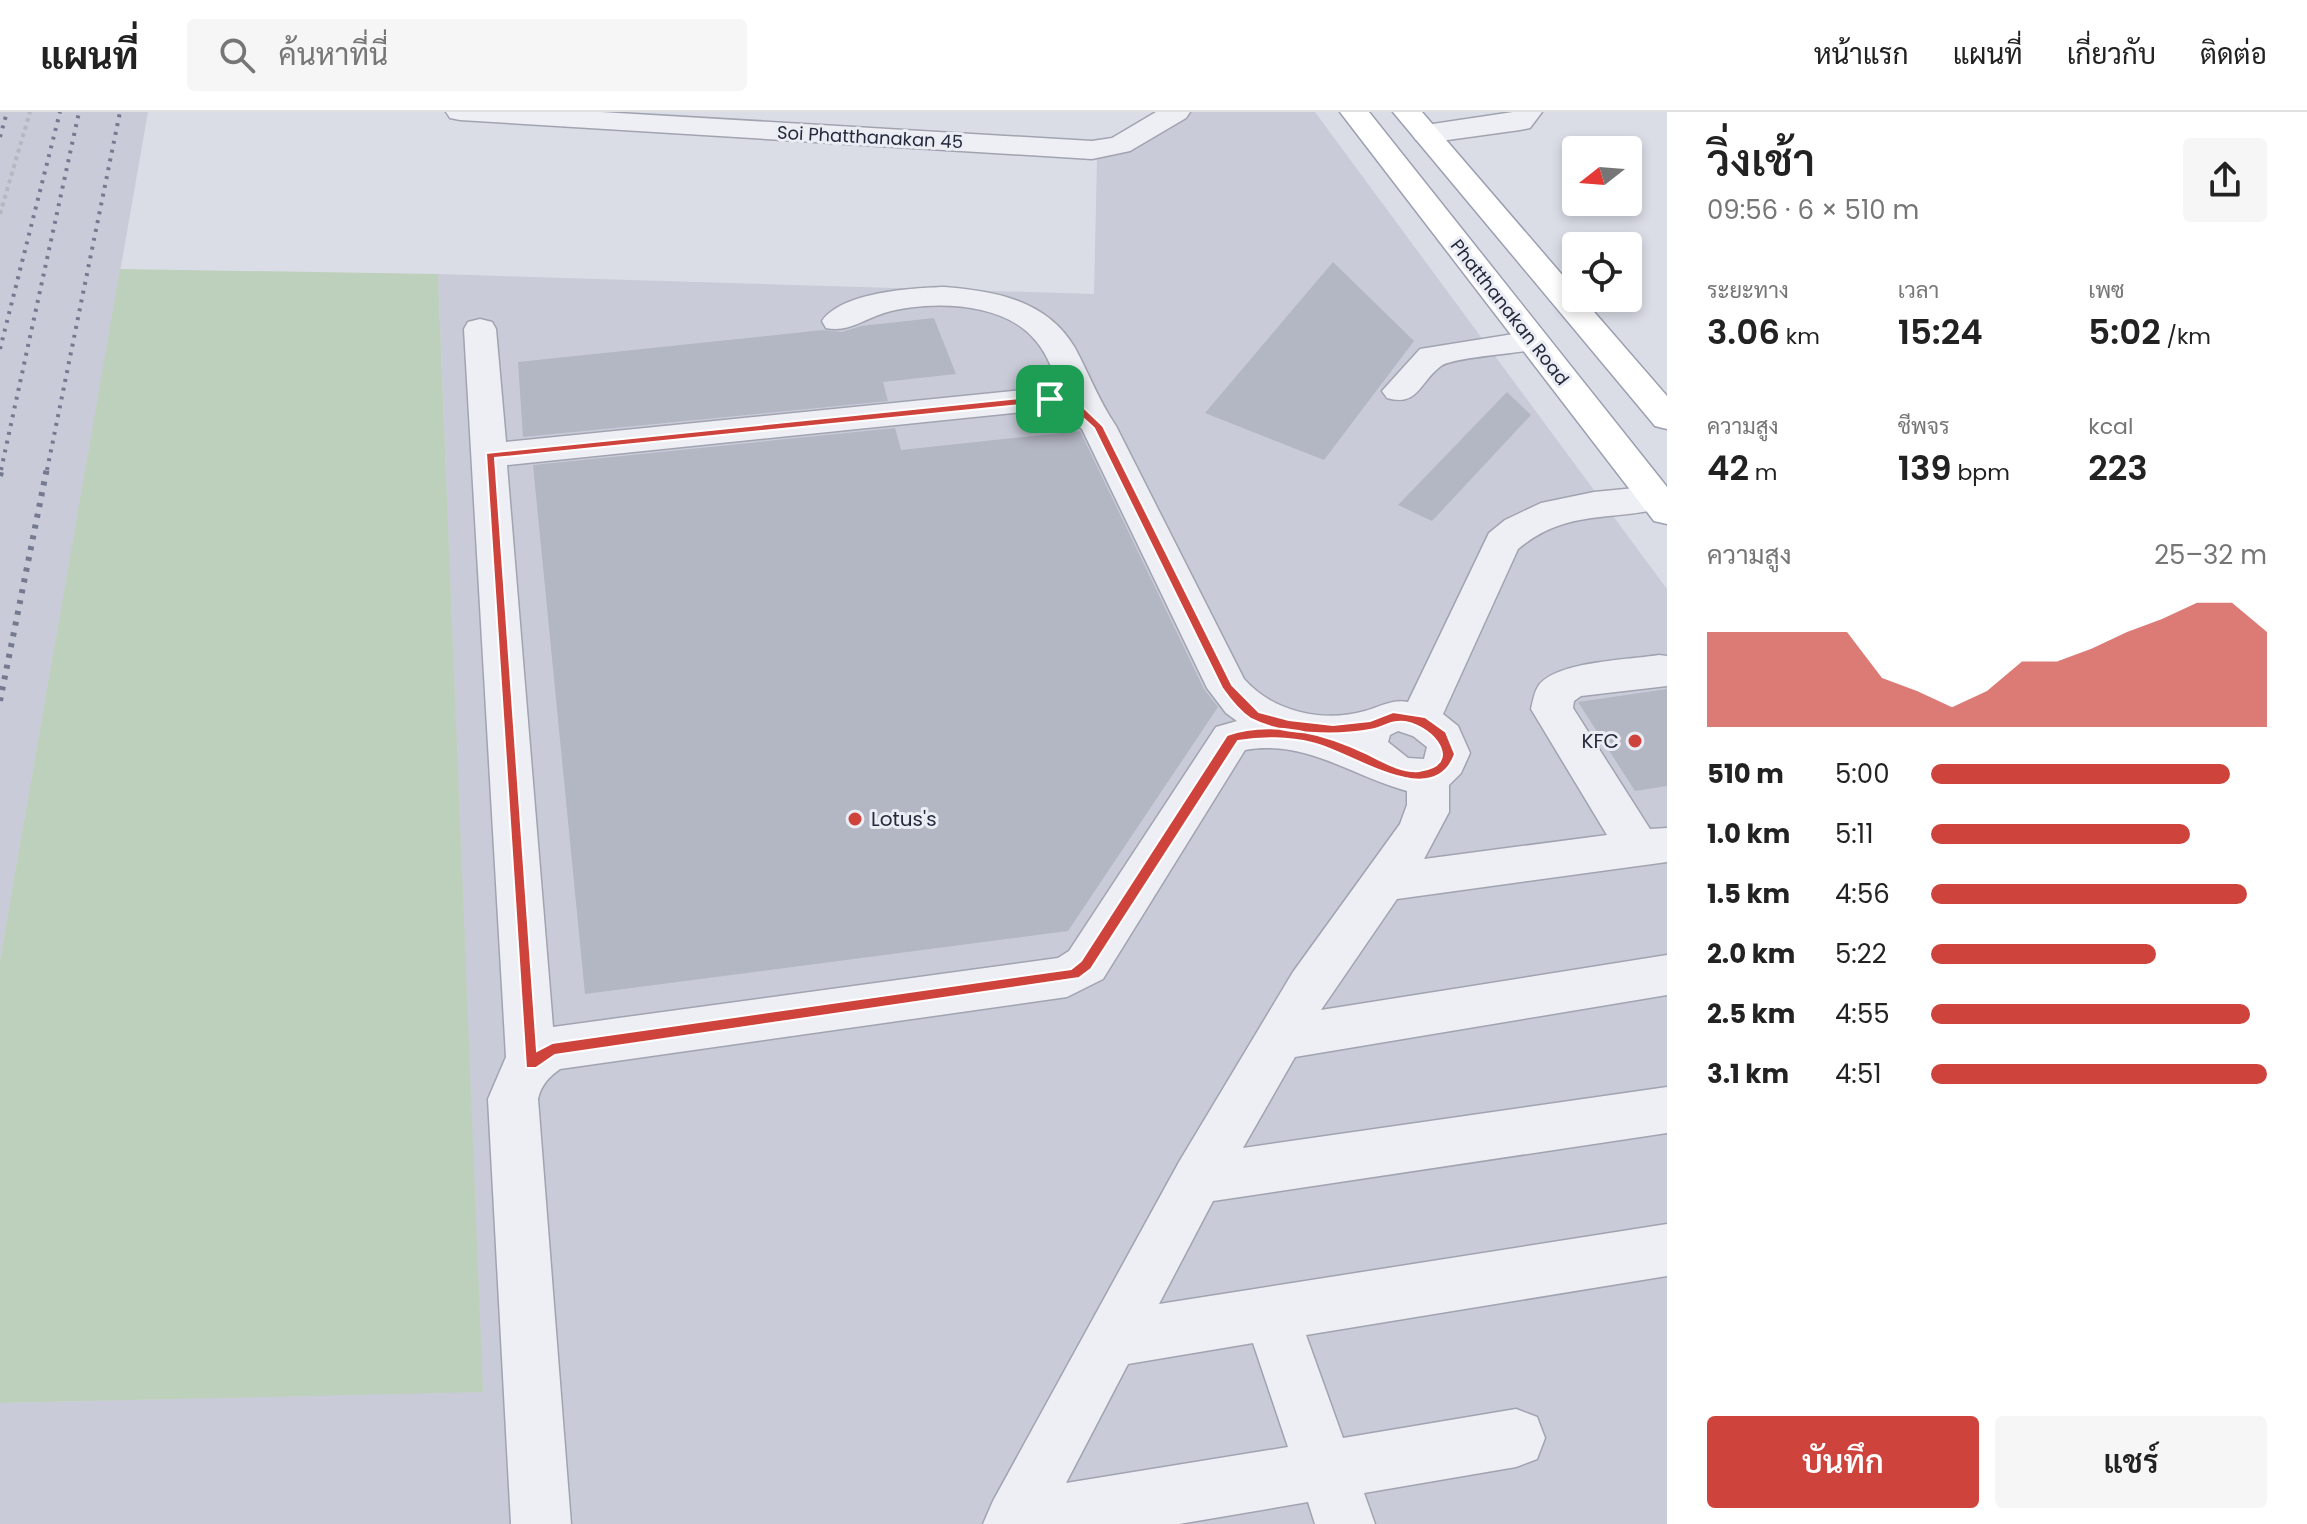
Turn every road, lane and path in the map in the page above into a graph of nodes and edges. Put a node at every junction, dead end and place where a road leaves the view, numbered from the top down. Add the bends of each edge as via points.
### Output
1 (30, 112) edge
2 (460, 112) edge
3 (1176, 112) edge
4 (1354, 112) edge
5 (1528, 112) edge
6 (1416, 123) edge
7 (0, 214) edge
8 (838, 321) dead end
9 (480, 329) dead end
10 (1533, 341) junction
11 (1399, 391) dead end
12 (1088, 413) junction
13 (1667, 418) edge
14 (490, 455) junction
15 (1661, 505) edge
16 (1667, 671) edge
17 (1392, 754) junction
18 (1653, 847) edge
19 (1383, 883) junction
20 (1667, 975) edge
21 (1280, 1038) junction
22 (531, 1063) junction
23 (1667, 1110) edge
24 (1197, 1179) junction
25 (1667, 1250) edge
26 (1270, 1313) junction
27 (1111, 1339) junction
28 (1516, 1438) dead end
29 (1325, 1469) junction
30 (1013, 1523) edge
31 (541, 1524) edge
32 (1345, 1524) edge

1 - 7 path
2 - 3 street, Soi Phatthanakan 45 via 1092,150 1120,145
4 - 10 main road, Phatthanakan Road
5 - 6 street via 1520,122
6 - 13 main road
8 - 12 street via 868,305 902,299 966,300 1013,310 1053,340
9 - 14 street
10 - 11 street via 1432,356
10 - 15 main road, Phatthanakan Road
12 - 14 street via 1042,399
12 - 17 street via 1234,696 1255,716 1333,730
14 - 22 street
15 - 17 street via 1554,510 1519,526 1502,542 1420,720 1393,716
16 - 18 street via 1570,683 1555,694 1552,709
17 - 19 street via 1431,793 1429,812
17 - 22 street via 1312,738 1259,733 1231,738 1086,965 1074,974 552,1049
18 - 19 street
19 - 21 street
20 - 21 street
21 - 24 street
22 - 31 street via 513,1099
23 - 24 street
24 - 27 street
25 - 26 street
26 - 27 street
26 - 29 street
27 - 30 street
28 - 29 street
29 - 30 street
29 - 32 street

